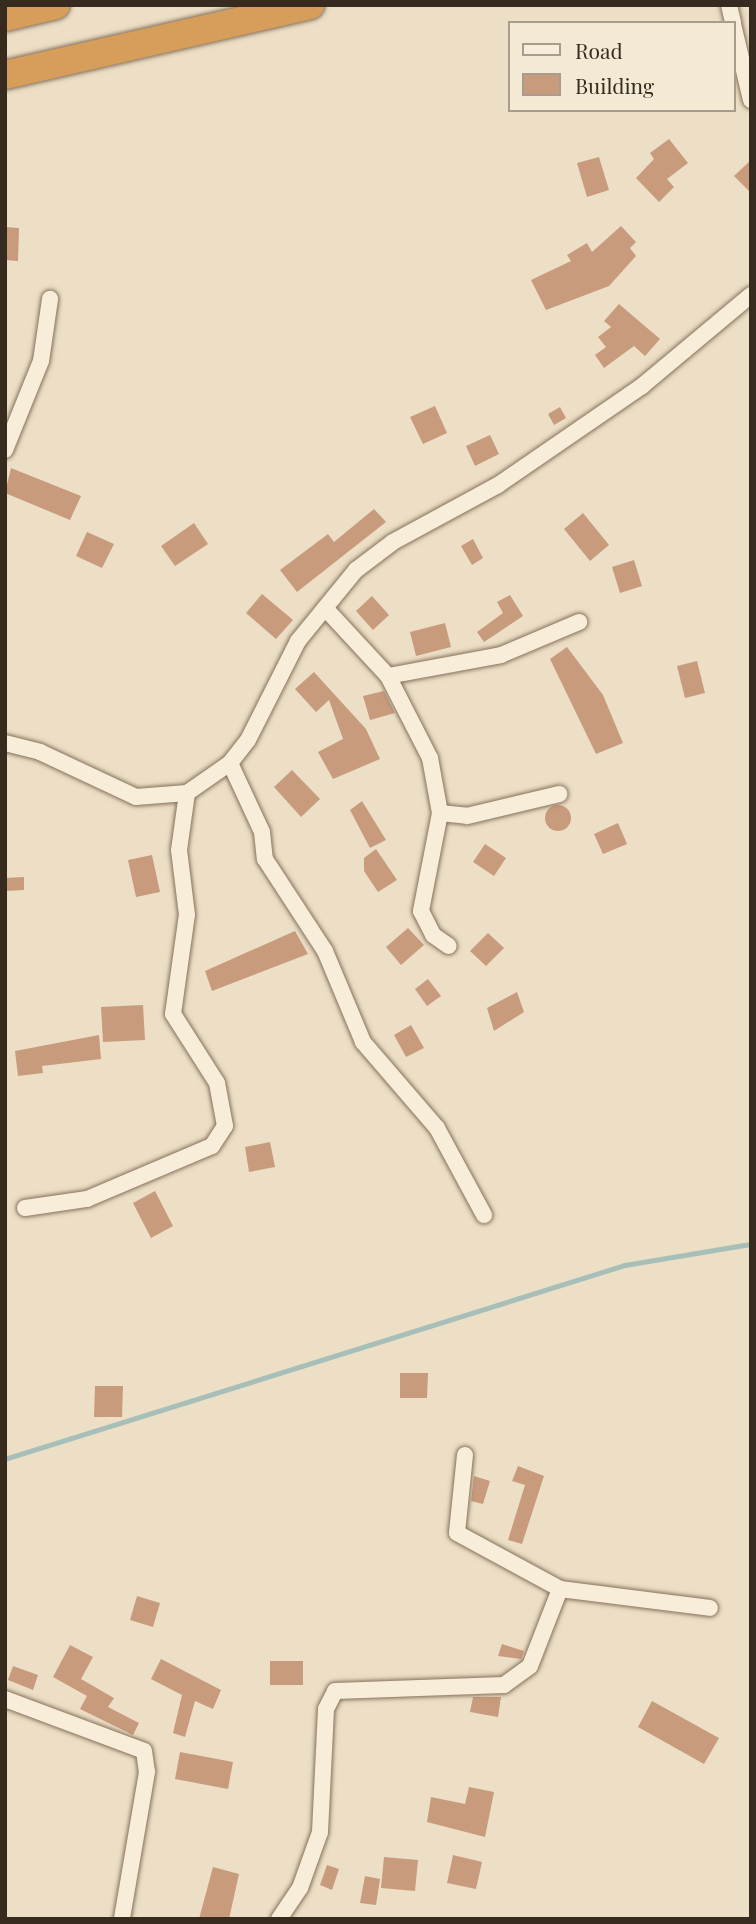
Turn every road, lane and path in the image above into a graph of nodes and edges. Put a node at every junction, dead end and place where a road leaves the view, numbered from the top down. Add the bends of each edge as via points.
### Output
1 (56, 5) edge
2 (310, 5) edge
3 (5, 17) edge
4 (735, 32) edge
5 (5, 75) edge
6 (751, 100) edge
7 (751, 295) edge
8 (50, 299) dead end
9 (5, 450) edge
10 (325, 608) junction
11 (579, 622) dead end
12 (388, 676) junction
13 (5, 743) edge
14 (230, 763) junction
15 (187, 793) junction
16 (559, 793) dead end
17 (440, 813) junction
18 (449, 946) dead end
19 (26, 1208) dead end
20 (484, 1215) dead end
21 (465, 1455) dead end
22 (560, 1589) junction
23 (710, 1608) dead end
24 (5, 1699) edge
25 (122, 1919) edge
26 (279, 1919) edge

1 - 3 highway
2 - 5 highway
4 - 6 street
7 - 10 street via 642,386 498,485 393,542 356,570
8 - 9 street via 41,361
10 - 12 street
10 - 14 street via 298,641 248,740
11 - 12 street via 501,655
12 - 17 street via 430,758
13 - 15 street via 40,752 136,797
14 - 15 street
14 - 20 street via 262,832 265,859 325,950 363,1042 437,1128
15 - 19 street via 179,850 187,915 173,1014 218,1083 225,1126 212,1146 87,1199
16 - 17 street via 467,816
17 - 18 street via 421,911 433,935
21 - 22 street via 457,1533
22 - 23 street
22 - 26 street via 530,1666 505,1685 335,1691 326,1709 320,1832 300,1888
24 - 25 street via 144,1751 147,1772 131,1836

